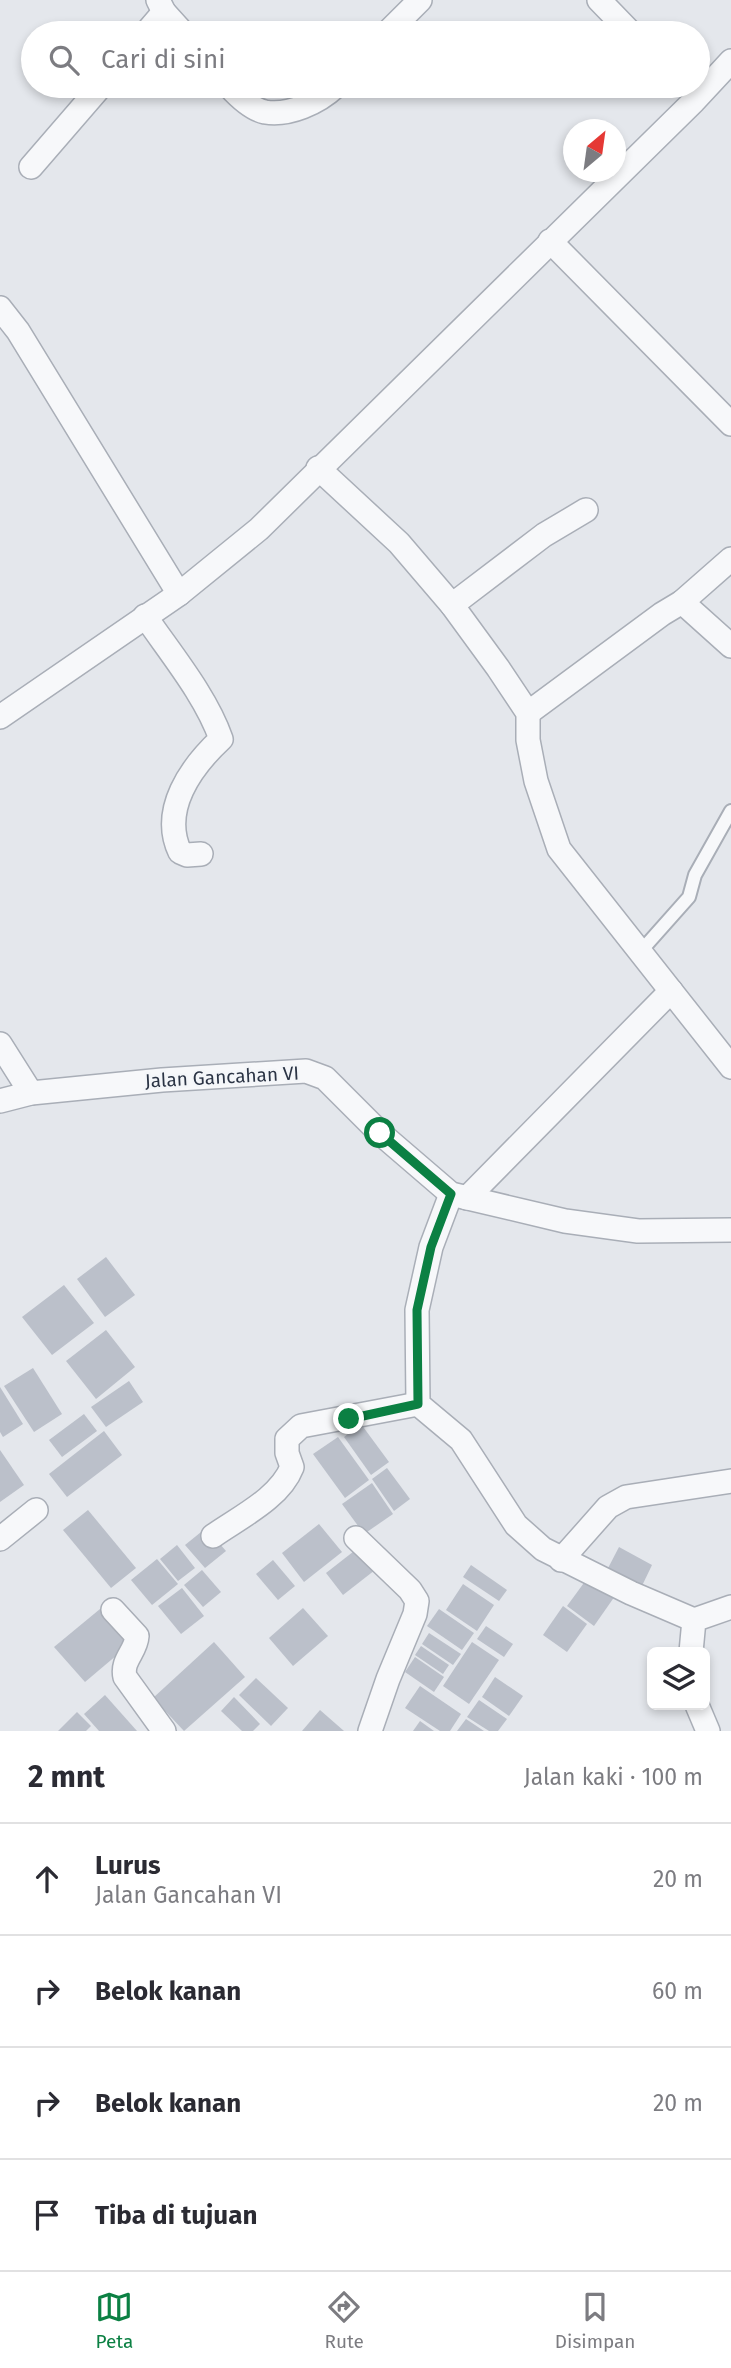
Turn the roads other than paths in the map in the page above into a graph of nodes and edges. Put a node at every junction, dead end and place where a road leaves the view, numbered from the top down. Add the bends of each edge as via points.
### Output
1 (420, 0) edge
2 (599, 0) edge
3 (161, 6) edge
4 (173, 21) edge
5 (399, 21) edge
6 (619, 21) edge
7 (731, 61) edge
8 (710, 76) edge
9 (91, 98) edge
10 (240, 98) edge
11 (317, 98) edge
12 (682, 98) edge
13 (31, 167) dead end
14 (550, 242) junction
15 (0, 308) edge
16 (731, 424) edge
17 (318, 468) junction
18 (586, 510) dead end
19 (731, 559) edge
20 (179, 594) junction
21 (682, 602) junction
22 (452, 606) junction
23 (145, 617) junction
24 (731, 646) edge
25 (528, 713) junction
26 (0, 717) edge
27 (731, 811) edge
28 (201, 854) dead end
29 (641, 951) junction
30 (671, 991) junction
31 (0, 1044) edge
32 (731, 1067) edge
33 (31, 1093) junction
34 (0, 1101) edge
35 (459, 1196) junction
36 (731, 1230) edge
37 (418, 1404) junction
38 (731, 1481) edge
39 (36, 1510) dead end
40 (213, 1536) dead end
41 (356, 1538) dead end
42 (0, 1539) edge
43 (561, 1560) junction
44 (731, 1607) edge
45 (113, 1610) dead end
46 (694, 1620) junction
47 (691, 1647) edge
48 (699, 1710) edge
49 (164, 1731) edge
50 (370, 1731) edge
51 (708, 1731) edge

1 - 5 street
2 - 6 street
3 - 4 street
7 - 8 street
9 - 13 street
10 - 11 street via 264,112 297,111
12 - 14 street
14 - 16 street
14 - 17 street
15 - 20 street
17 - 20 street via 259,529
17 - 22 street via 399,542
18 - 22 street via 544,535
19 - 21 street
20 - 23 street
21 - 24 street
21 - 25 street
22 - 25 street
23 - 26 street
23 - 28 street via 203,702 221,739 182,784 173,820 180,852
25 - 29 street via 536,781 559,849
27 - 29 lane via 695,875 689,897
29 - 30 street
30 - 32 street
30 - 35 street
31 - 33 street
33 - 34 street, Jalan Gancahan VI
33 - 35 street, Jalan Gancahan VI via 212,1076 316,1073 380,1133
35 - 36 street, Jalan Gancahan VI via 565,1221 638,1231
35 - 37 street via 431,1247 417,1310
37 - 40 street via 301,1426 288,1440 292,1467 288,1475 272,1494
37 - 43 street via 461,1440 516,1525
38 - 43 street via 626,1497 608,1507
39 - 42 street
41 - 50 street via 417,1601
43 - 46 street
44 - 46 street
45 - 49 street via 137,1636 125,1661 125,1676
46 - 47 street
48 - 51 street

